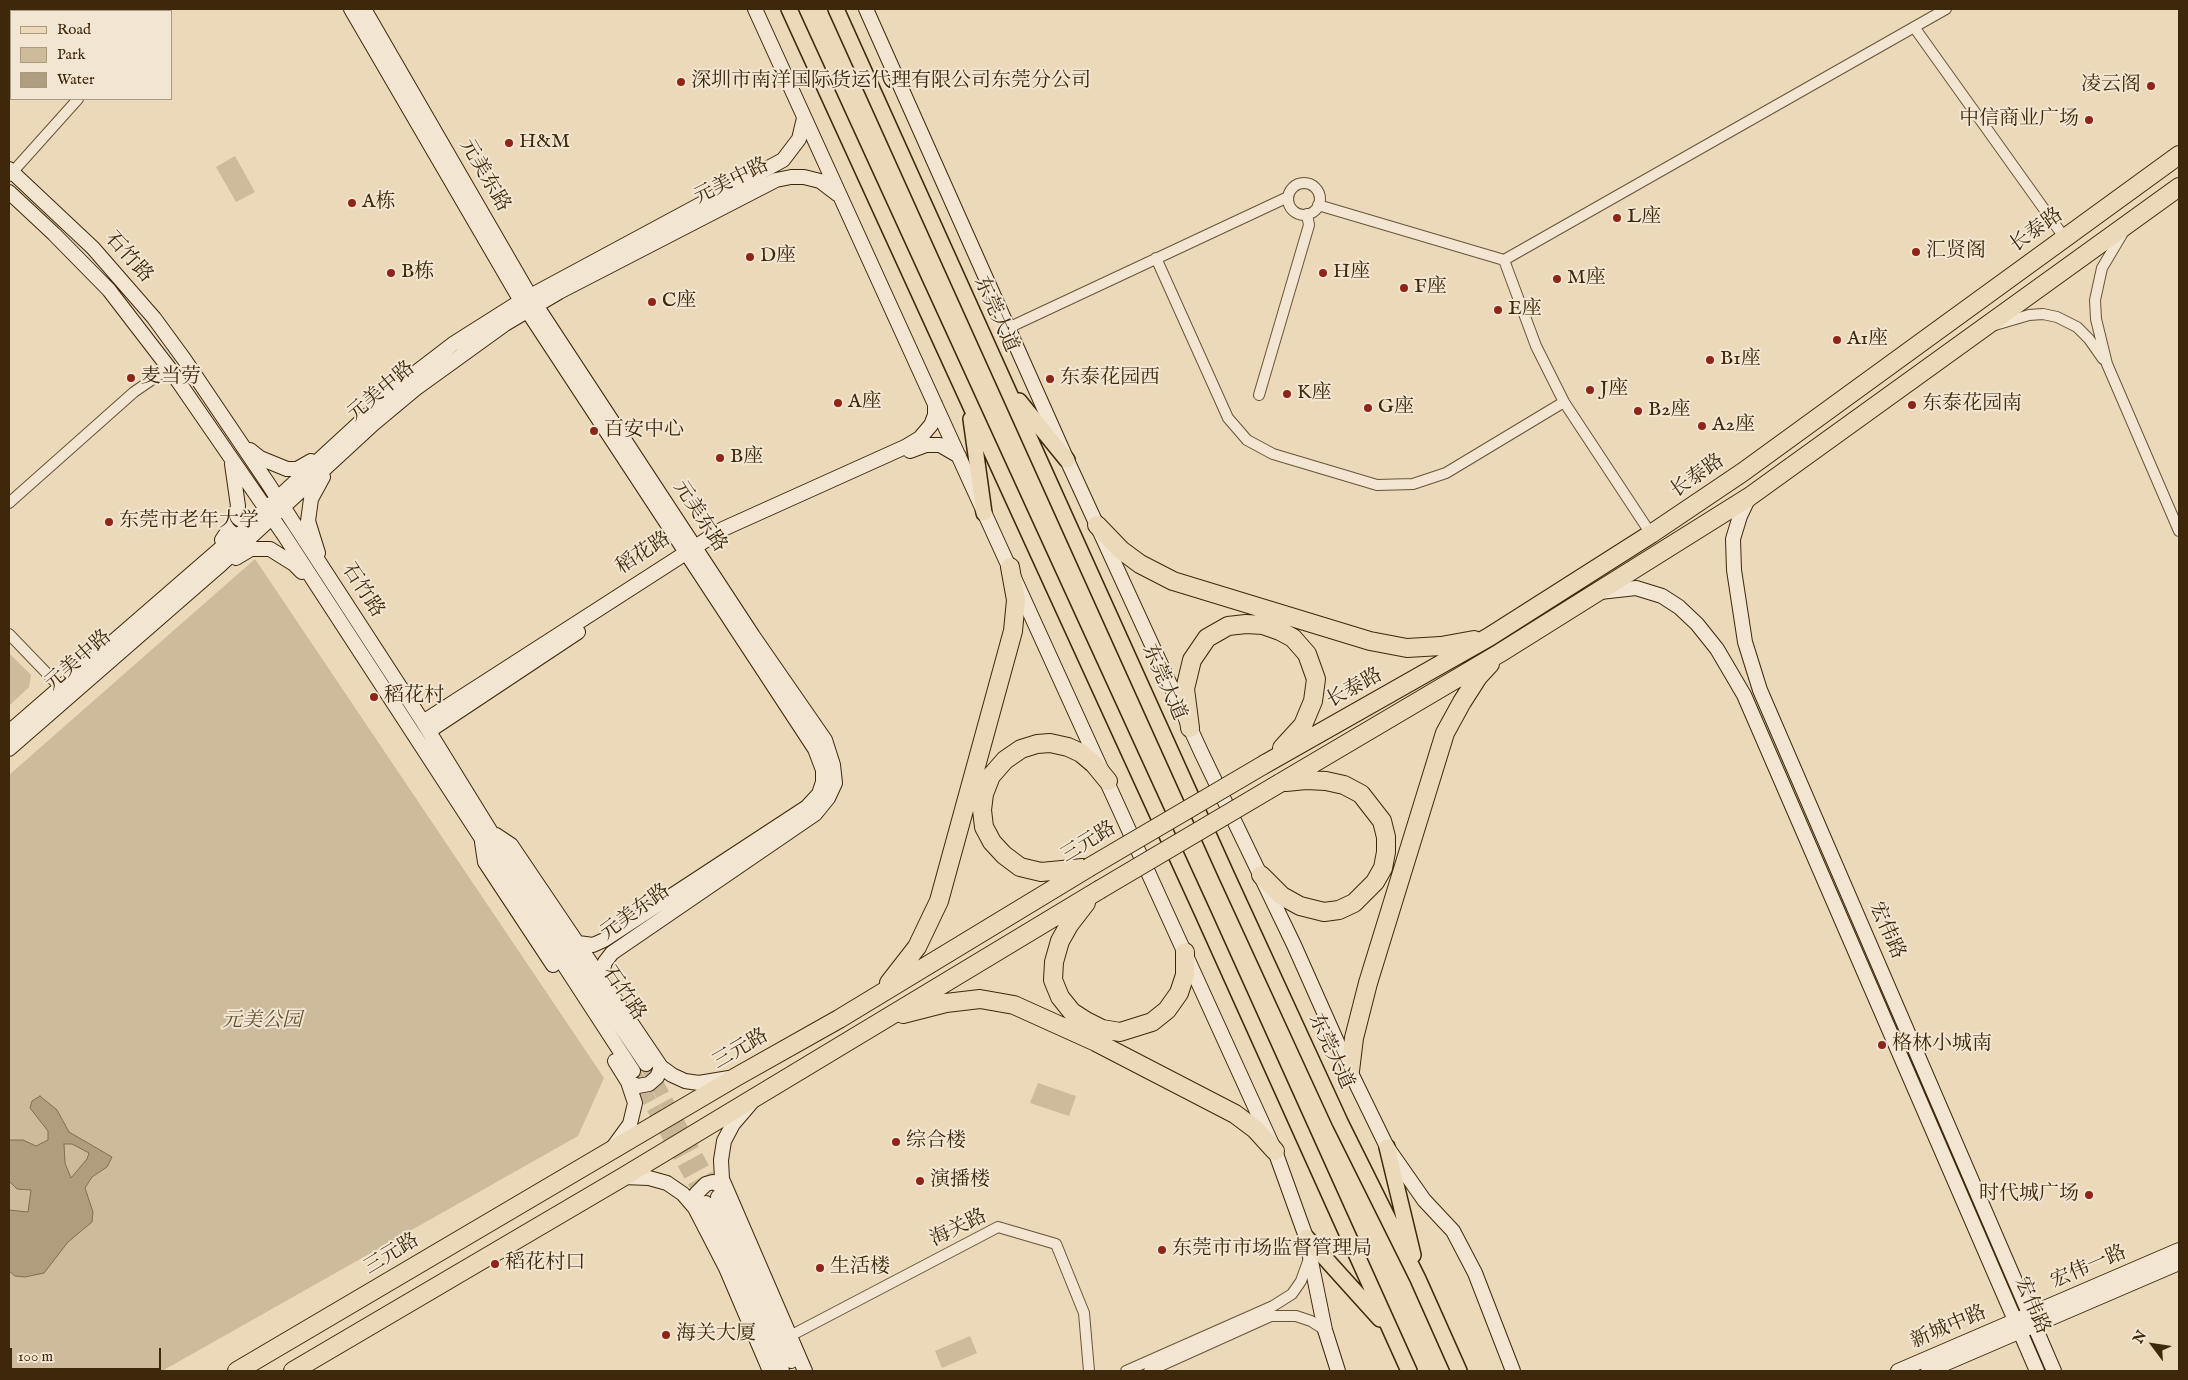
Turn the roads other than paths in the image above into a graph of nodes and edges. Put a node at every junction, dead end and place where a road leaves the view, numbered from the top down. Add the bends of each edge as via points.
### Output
1 (351, 9) edge
2 (364, 9) edge
3 (755, 9) edge
4 (789, 9) edge
5 (836, 9) edge
6 (866, 9) edge
7 (1946, 9) edge
8 (1914, 27) junction
9 (77, 100) edge
10 (804, 118) junction
11 (2179, 155) edge
12 (10, 173) edge
13 (2179, 187) edge
14 (9, 192) edge
15 (839, 197) junction
16 (1288, 197) junction
17 (1318, 205) junction
18 (1307, 214) junction
19 (2128, 224) junction
20 (2064, 237) junction
21 (1156, 258) junction
22 (1504, 260) junction
23 (528, 303) junction
24 (1008, 328) junction
25 (1979, 330) junction
26 (2106, 364) junction
27 (169, 368) junction
28 (1004, 384) junction
29 (1259, 395) dead end
30 (969, 402) junction
31 (1564, 402) junction
32 (935, 403) junction
33 (242, 444) junction
34 (230, 456) junction
35 (959, 456) junction
36 (329, 457) junction
37 (1067, 460) junction
38 (1749, 497) junction
39 (9, 503) edge
40 (280, 503) junction
41 (984, 513) junction
42 (269, 514) junction
43 (1097, 525) junction
44 (2179, 532) edge
45 (1651, 534) junction
46 (692, 552) junction
47 (213, 562) junction
48 (1010, 567) junction
49 (325, 572) junction
50 (313, 583) junction
51 (1597, 593) junction
52 (9, 634) edge
53 (1490, 637) junction
54 (1500, 652) junction
55 (60, 687) junction
56 (426, 727) junction
57 (1190, 728) junction
58 (9, 732) edge
59 (9, 749) edge
60 (1265, 764) junction
61 (1108, 781) junction
62 (1280, 783) junction
63 (487, 837) junction
64 (1088, 868) junction
65 (1261, 875) junction
66 (1099, 890) junction
67 (578, 943) junction
68 (1185, 952) junction
69 (601, 976) junction
70 (877, 996) junction
71 (885, 1018) junction
72 (646, 1064) tunnel mouth
73 (661, 1067) junction
74 (1350, 1071) junction
75 (630, 1077) junction
76 (736, 1077) junction
77 (759, 1094) junction
78 (1387, 1147) junction
79 (1276, 1151) junction
80 (606, 1154) junction
81 (623, 1177) junction
82 (711, 1199) junction
83 (1306, 1237) junction
84 (2179, 1250) edge
85 (1310, 1255) junction
86 (2179, 1263) edge
87 (1418, 1279) junction
88 (2032, 1320) junction
89 (2018, 1326) junction
90 (1325, 1330) junction
91 (1390, 1330) junction
92 (790, 1336) junction
93 (237, 1371) edge
94 (293, 1371) edge
95 (770, 1371) edge
96 (782, 1371) edge
97 (795, 1371) edge
98 (805, 1371) edge
99 (1089, 1371) edge
100 (1126, 1371) edge
101 (1149, 1371) edge
102 (1338, 1371) edge
103 (1409, 1371) edge
104 (1459, 1371) edge
105 (1514, 1371) edge
106 (1898, 1371) edge
107 (1928, 1371) edge
108 (2037, 1371) edge
109 (2054, 1371) edge

1 - 23 street, 元美东路
2 - 23 street, 元美东路
3 - 10 street
4 - 30 main road
5 - 28 main road, 东莞大道
6 - 24 street
7 - 8 street
8 - 20 street
8 - 22 street
9 - 12 street
10 - 15 street
10 - 23 street, 元美中路 via 799,139 792,150 775,164
11 - 20 highway, 长泰路
12 - 33 street, 石竹路 via 93,248 122,280 184,359
13 - 19 highway, 长泰路
14 - 27 street, 石竹路 via 109,290
15 - 23 street, 元美中路 via 833,189 812,179 791,177 776,180
15 - 32 street
16 - 17 street via 1296,185 1310,184 1319,195
16 - 18 street via 1293,210
16 - 21 street
17 - 18 street
17 - 22 street
18 - 29 street via 1309,226
19 - 25 highway, 长泰路
19 - 26 street via 2102,268 2097,284 2096,319
20 - 45 highway, 长泰路 via 1743,472
21 - 24 street
21 - 31 street via 1228,418 1247,440 1273,454 1377,485 1412,484 1446,473
22 - 31 street via 1536,346
23 - 36 street, 元美中路 via 453,344 406,380
23 - 46 street, 元美东路
24 - 37 street
25 - 26 street via 2028,316 2043,314 2057,317 2077,327
25 - 38 highway, 长泰路
26 - 44 street
27 - 34 street, 石竹路
27 - 39 street via 134,392
28 - 37 main road
28 - 87 main road, 东莞大道 via 1332,1104
30 - 41 main road
30 - 91 main road
31 - 45 street
32 - 35 street
32 - 46 street, 稻花路 via 931,425 920,438 723,529
33 - 36 street via 260,458 287,469 297,469
33 - 40 street, 石竹路
34 - 42 street, 石竹路
34 - 47 street via 238,506 234,522
35 - 41 street
35 - 46 street, 稻花路 via 940,445 926,445
36 - 40 street, 元美中路
36 - 49 street via 311,499 308,521
37 - 43 street
38 - 51 highway, 长泰路
38 - 88 street, 宏伟路 via 1733,539 1734,570 1745,642 1760,690
40 - 42 street, 元美中路
40 - 49 street, 石竹路
41 - 48 street
42 - 47 street, 元美中路
42 - 50 street, 石竹路
43 - 53 highway via 1140,564 1173,581 1370,641 1407,648
43 - 57 street
45 - 53 highway, 长泰路
46 - 56 street, 稻花路
46 - 67 street, 元美东路 via 815,748 823,770 823,782 819,794 807,808 712,871 594,946
46 - 69 street, 元美东路 via 824,740 833,765 835,783 815,814 612,952
47 - 50 street via 251,549 270,549 294,564
47 - 55 street, 元美中路
47 - 59 street, 元美中路
48 - 61 street
48 - 70 highway via 1016,600 1013,630 939,901 917,947
49 - 56 street, 石竹路
50 - 63 street, 石竹路
51 - 54 highway, 长泰路
51 - 89 street, 宏伟路 via 1636,588 1662,596 1679,607 1717,649 1744,695
52 - 55 street
53 - 60 highway, 长泰路
54 - 62 highway, 长泰路
54 - 74 highway via 1478,677 1446,733 1368,983 1354,1038
55 - 58 street, 元美中路
56 - 63 street, 石竹路
57 - 60 highway via 1185,689 1192,660 1207,638 1228,626 1246,624 1280,631 1293,638 1307,654 1316,679 1313,701 1303,725
57 - 65 street
60 - 64 highway, 三元路, bridge
61 - 64 highway via 1081,753 1050,743 1037,744 1004,760 984,794 984,827 1004,855 1020,866 1041,872
61 - 68 street
62 - 65 highway via 1326,781 1344,785 1361,794 1382,821 1386,837 1384,860 1375,882 1366,893 1339,910 1324,912 1300,906 1282,896
62 - 66 highway, bridge
63 - 67 street via 511,845
63 - 72 street, 石竹路 via 502,850
63 - 75 street, 石竹路 via 495,858
64 - 70 highway, 三元路
65 - 74 street
66 - 68 highway via 1069,925 1054,962 1054,980 1060,997 1072,1012 1102,1029 1120,1032 1152,1022 1167,1010 1178,993 1184,975
66 - 71 highway
67 - 69 street
68 - 79 street
69 - 73 street
70 - 76 highway, 三元路
71 - 77 highway
71 - 79 highway via 980,999 1014,1005 1096,1042 1235,1114
73 - 75 street via 649,1084 638,1086
73 - 76 street via 685,1081 700,1083
74 - 78 street
75 - 80 street, 石竹路 via 634,1114 624,1134
76 - 80 highway, 三元路
77 - 81 highway
77 - 82 street via 733,1124 724,1141 721,1169
78 - 87 main road
78 - 105 street via 1424,1200 1452,1231 1475,1273
79 - 83 street
80 - 93 highway, 三元路
81 - 82 street via 648,1178 667,1183 683,1194
81 - 94 highway
82 - 92 street
82 - 95 street via 726,1268
82 - 96 street
82 - 97 street
83 - 85 street
83 - 91 main road
84 - 88 street, 宏伟一路
85 - 90 street
85 - 100 street via 1301,1281 1292,1294 1273,1306
86 - 88 street, 宏伟一路
87 - 104 main road, 东莞大道
88 - 89 street, 宏伟一路
88 - 109 street, 宏伟路
89 - 106 street, 新城中路
89 - 107 street, 新城中路
89 - 108 street, 宏伟路
90 - 101 street via 1296,1316 1271,1316
90 - 102 street
91 - 103 main road
92 - 98 street
92 - 99 street, 海关路 via 998,1226 1056,1244 1084,1313

